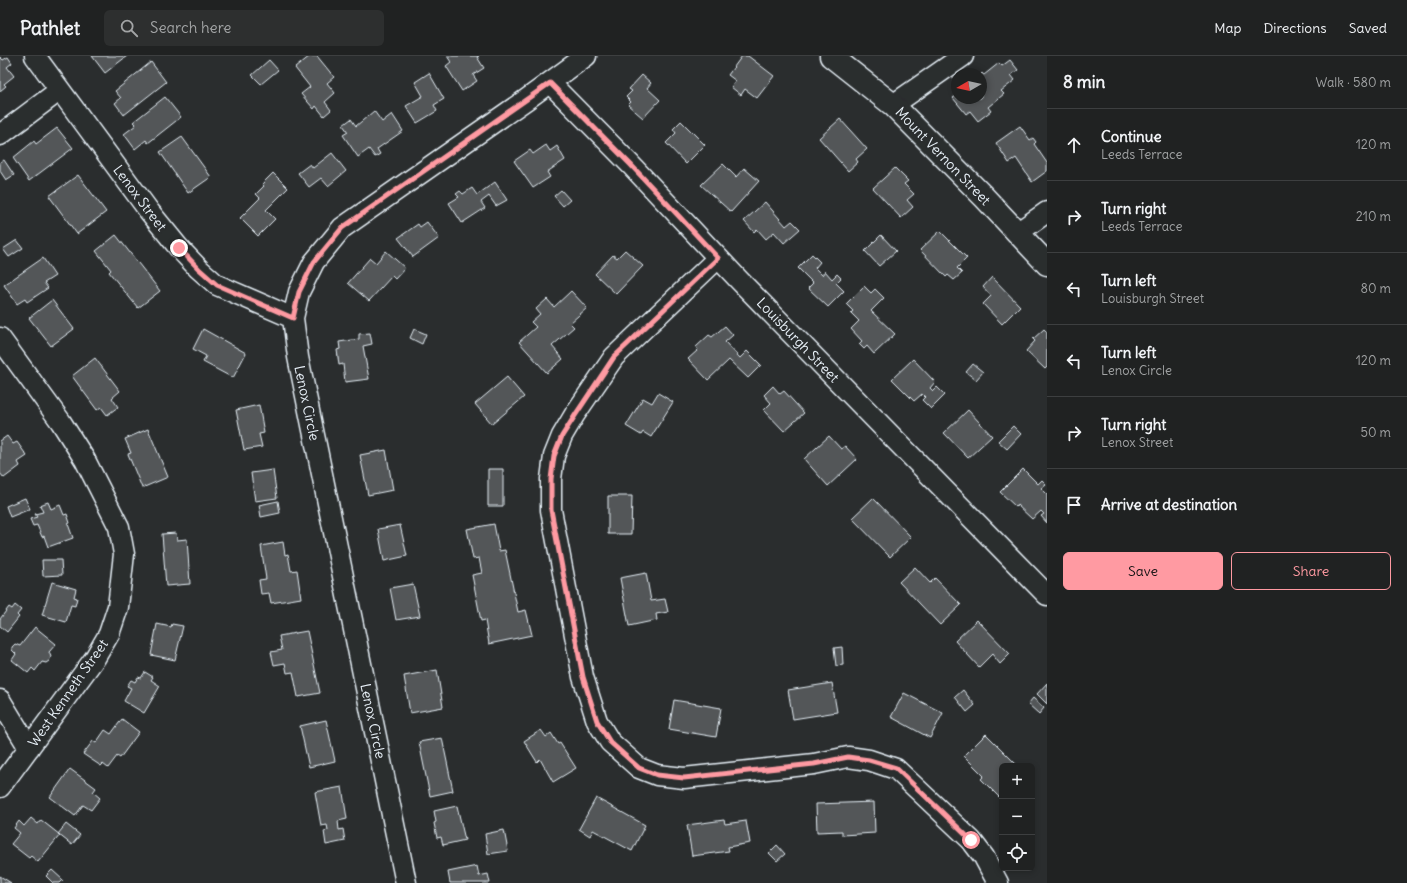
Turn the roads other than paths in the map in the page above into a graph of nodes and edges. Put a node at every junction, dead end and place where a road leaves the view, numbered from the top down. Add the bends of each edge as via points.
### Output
1 (35, 56) edge
2 (586, 56) edge
3 (831, 56) edge
4 (963, 56) edge
5 (550, 83) junction
6 (60, 90) junction
7 (893, 105) junction
8 (0, 135) edge
9 (1047, 212) edge
10 (1017, 233) junction
11 (718, 258) junction
12 (1047, 264) edge
13 (293, 318) junction
14 (0, 338) edge
15 (1047, 595) edge
16 (0, 700) edge
17 (29, 748) junction
18 (0, 787) edge
19 (406, 883) edge
20 (998, 883) edge

1 - 6 street, Lenox Street
2 - 5 street, Lenox Circle
3 - 7 main road, Mount Vernon Street
4 - 7 street
5 - 11 street, Louisburgh Street
5 - 13 street, Lenox Circle via 342,228 314,262 299,292
6 - 8 street
6 - 13 street, Lenox Street via 149,211 199,269 217,285
7 - 10 main road, Mount Vernon Street
9 - 10 street
10 - 12 main road, Mount Vernon Street
11 - 15 street, Louisburgh Street
11 - 20 street via 614,357 562,436 554,456 551,510 583,677 597,721 610,742 639,768 657,775 684,778 814,764 848,757 896,768 971,840
13 - 19 street, Lenox Circle via 298,357
14 - 17 street, West Kenneth Street via 61,422 85,460 119,527 124,554 118,607 109,634 95,658
16 - 17 street
17 - 18 street, West Kenneth Street

